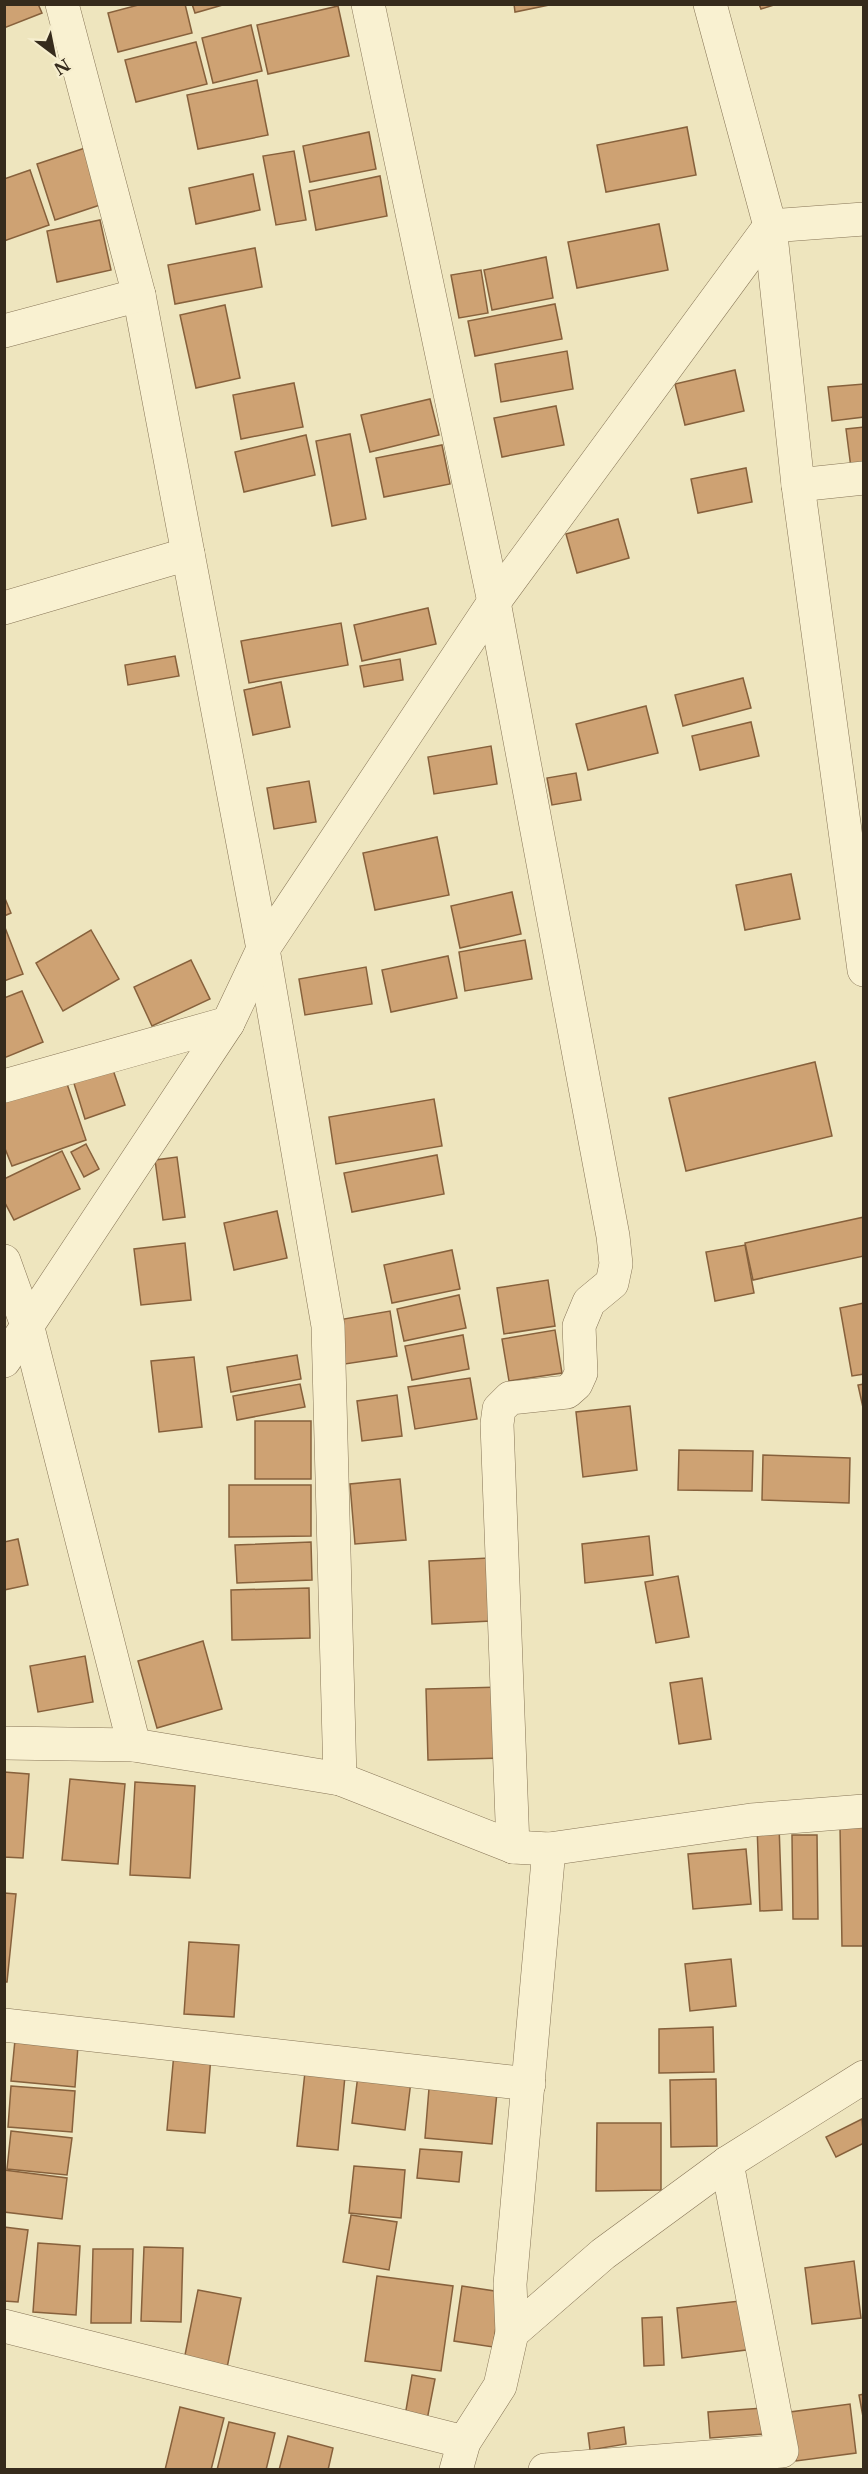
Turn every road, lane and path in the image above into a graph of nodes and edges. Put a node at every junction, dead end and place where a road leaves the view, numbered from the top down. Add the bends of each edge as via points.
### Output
1 (62, 4) edge
2 (368, 4) edge
3 (710, 4) edge
4 (864, 219) edge
5 (770, 226) junction
6 (139, 295) junction
7 (4, 331) edge
8 (864, 478) edge
9 (798, 485) junction
10 (188, 554) junction
11 (494, 603) junction
12 (4, 608) edge
13 (263, 949) junction
14 (864, 970) edge
15 (228, 1023) junction
16 (4, 1086) edge
17 (4, 1261) edge
18 (28, 1328) junction
19 (4, 1361) edge
20 (4, 1743) edge
21 (134, 1745) junction
22 (340, 1779) junction
23 (864, 1811) edge
24 (513, 1846) junction
25 (549, 1849) junction
26 (4, 2025) edge
27 (864, 2077) edge
28 (529, 2084) junction
29 (727, 2163) junction
30 (4, 2326) edge
31 (512, 2332) junction
32 (460, 2456) edge
33 (783, 2460) edge
34 (545, 2469) edge

1 - 6 street
2 - 11 street
3 - 5 street
4 - 5 street
5 - 9 street
5 - 11 street
6 - 7 street
6 - 10 street
8 - 9 street
9 - 14 street
10 - 12 street
10 - 13 street
11 - 13 street
11 - 24 street via 616,1264 612,1283 589,1302 579,1326 581,1372 576,1384 567,1392 510,1398 499,1409
13 - 15 street
13 - 22 street via 328,1326
15 - 16 street
15 - 18 street
17 - 18 street
18 - 19 street
18 - 21 street
20 - 21 street
21 - 22 street
22 - 24 street
23 - 25 street via 751,1820
24 - 25 street
25 - 28 street
26 - 28 street
27 - 29 street
28 - 31 street via 510,2284
29 - 31 street via 603,2254
29 - 33 street
30 - 32 street
31 - 32 street via 500,2386
33 - 34 street

